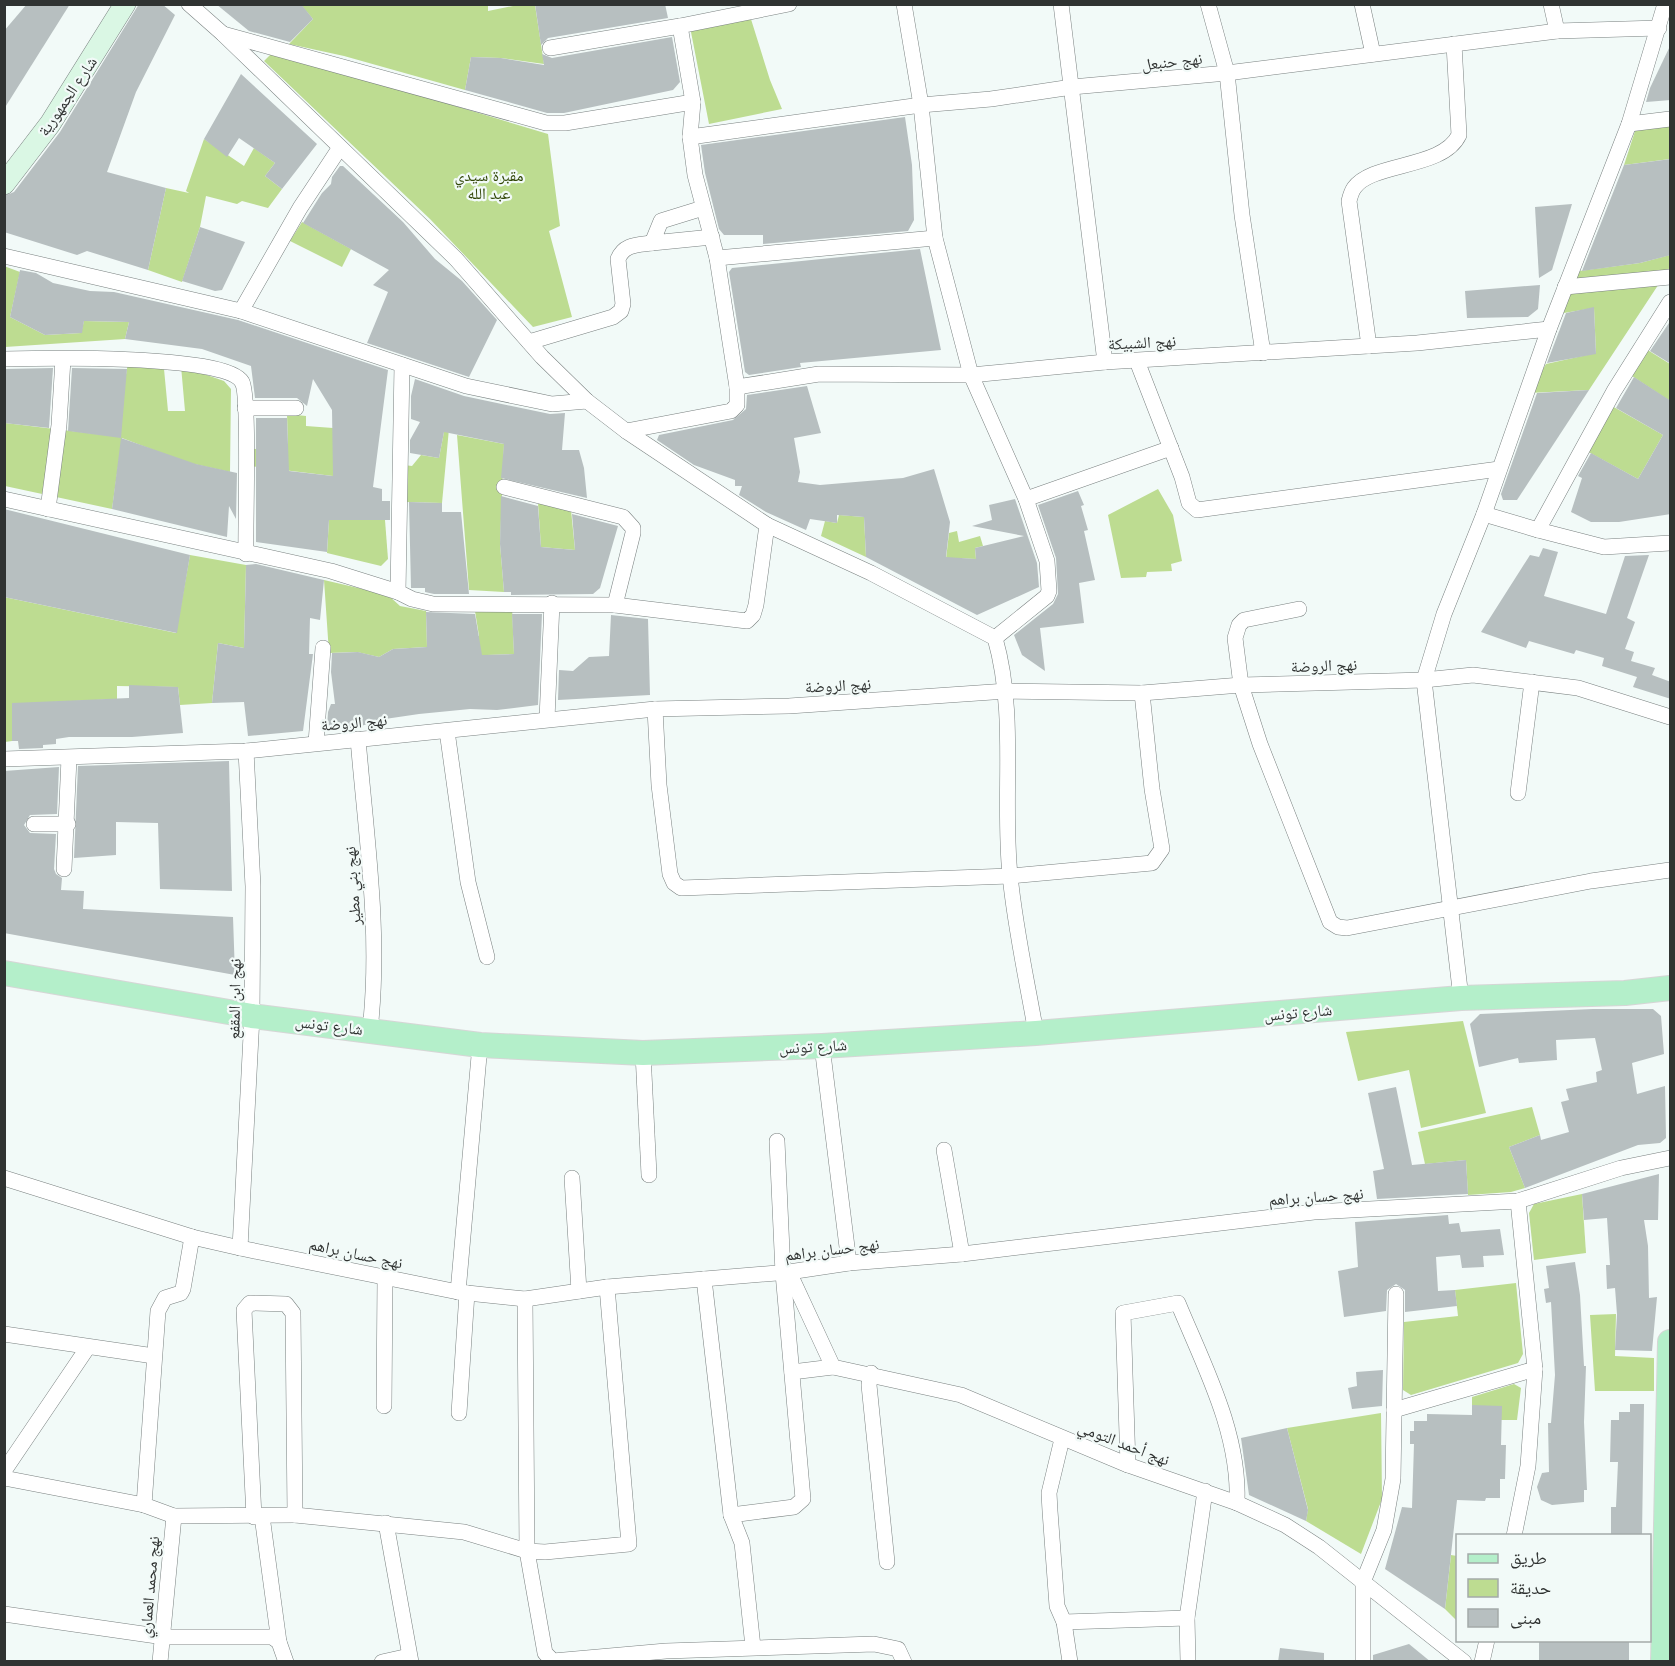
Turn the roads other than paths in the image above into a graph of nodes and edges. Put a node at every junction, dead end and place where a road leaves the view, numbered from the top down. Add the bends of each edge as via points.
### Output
1 (125, 4) edge
2 (189, 4) edge
3 (789, 4) edge
4 (904, 4) edge
5 (1060, 4) edge
6 (1208, 4) edge
7 (1362, 4) edge
8 (1551, 4) edge
9 (1665, 4) edge
10 (680, 26) junction
11 (1659, 28) junction
12 (1557, 31) junction
13 (223, 34) junction
14 (1454, 44) junction
15 (550, 48) dead end
16 (1373, 54) junction
17 (1227, 73) junction
18 (1072, 87) junction
19 (693, 102) junction
20 (921, 105) junction
21 (1671, 119) edge
22 (1629, 124) junction
23 (690, 137) junction
24 (339, 149) junction
25 (4, 184) edge
26 (703, 208) junction
27 (712, 237) junction
28 (935, 238) junction
29 (652, 243) junction
30 (4, 256) edge
31 (717, 258) junction
32 (1671, 277) edge
33 (1565, 287) junction
34 (1671, 302) edge
35 (241, 311) junction
36 (1549, 329) junction
37 (529, 342) junction
38 (1369, 346) junction
39 (1263, 353) junction
40 (4, 359) edge
41 (63, 359) junction
42 (1137, 361) junction
43 (1105, 362) junction
44 (402, 365) junction
45 (971, 375) junction
46 (737, 387) junction
47 (587, 401) junction
48 (245, 408) junction
49 (296, 408) dead end
50 (626, 431) junction
51 (1171, 448) junction
52 (1499, 470) junction
53 (504, 487) dead end
54 (4, 499) edge
55 (1026, 499) junction
56 (48, 509) junction
57 (1484, 514) junction
58 (767, 525) junction
59 (1538, 530) junction
60 (1671, 543) edge
61 (246, 554) junction
62 (398, 592) junction
63 (552, 603) junction
64 (615, 605) junction
65 (1299, 609) dead end
66 (995, 638) junction
67 (323, 648) dead end
68 (1424, 680) junction
69 (1532, 682) junction
70 (1241, 686) junction
71 (1007, 692) junction
72 (1142, 693) junction
73 (655, 709) junction
74 (1671, 717) edge
75 (547, 719) junction
76 (447, 731) junction
77 (358, 739) junction
78 (316, 743) junction
79 (246, 751) junction
80 (69, 758) junction
81 (4, 759) edge
82 (1518, 793) dead end
83 (34, 824) dead end
84 (68, 824) junction
85 (64, 869) dead end
86 (1671, 870) edge
87 (1010, 876) junction
88 (1451, 908) junction
89 (487, 957) dead end
90 (4, 973) edge
91 (1671, 988) edge
92 (1625, 993) junction
93 (1461, 998) junction
94 (1671, 1006) edge
95 (252, 1016) junction
96 (370, 1030) junction
97 (1036, 1033) junction
98 (480, 1045) junction
99 (822, 1046) junction
100 (644, 1053) junction
101 (777, 1141) dead end
102 (944, 1150) dead end
103 (1671, 1158) edge
104 (649, 1175) dead end
105 (4, 1178) edge
106 (572, 1178) dead end
107 (1518, 1201) junction
108 (192, 1237) junction
109 (240, 1248) junction
110 (962, 1254) junction
111 (849, 1263) junction
112 (786, 1273) junction
113 (386, 1278) junction
114 (704, 1279) junction
115 (607, 1287) junction
116 (579, 1291) junction
117 (462, 1292) junction
118 (1396, 1294) dead end
119 (525, 1299) junction
120 (4, 1334) edge
121 (1671, 1342) edge
122 (88, 1347) junction
123 (154, 1356) junction
124 (833, 1367) junction
125 (1535, 1369) junction
126 (792, 1372) junction
127 (871, 1373) junction
128 (384, 1406) dead end
129 (1394, 1410) junction
130 (459, 1413) dead end
131 (1062, 1438) junction
132 (1128, 1466) junction
133 (4, 1471) edge
134 (4, 1478) edge
135 (1204, 1491) junction
136 (1237, 1503) junction
137 (144, 1505) junction
138 (295, 1515) junction
139 (731, 1515) junction
140 (174, 1516) junction
141 (258, 1517) junction
142 (386, 1523) junction
143 (1514, 1534) edge
144 (527, 1551) junction
145 (887, 1562) dead end
146 (1363, 1582) junction
147 (4, 1614) edge
148 (1187, 1617) junction
149 (1064, 1622) junction
150 (164, 1637) junction
151 (279, 1642) junction
152 (1487, 1642) edge
153 (753, 1647) junction
154 (666, 1656) edge
155 (410, 1659) edge
156 (160, 1662) edge
157 (286, 1662) edge
158 (382, 1662) edge
159 (904, 1662) edge
160 (1070, 1662) edge
161 (1188, 1662) edge
162 (1363, 1662) edge
163 (1464, 1662) edge
164 (1482, 1662) edge
165 (1663, 1662) edge

1 - 25 main road, شارع الجمهورية via 50,124
2 - 13 street
3 - 10 street
4 - 20 street
5 - 18 street
6 - 17 street
7 - 16 street
8 - 12 street
9 - 11 street
10 - 15 street
10 - 19 street
11 - 12 street, نهج حنبعل
11 - 22 street
12 - 14 street, نهج حنبعل
13 - 19 street via 546,123 576,122
13 - 24 street
14 - 16 street, نهج حنبعل
14 - 38 street via 1459,135 1456,141 1433,156 1364,179 1349,201
16 - 17 street, نهج حنبعل
17 - 18 street, نهج حنبعل
17 - 39 street via 1242,215
18 - 20 street, نهج حنبعل
18 - 43 street
19 - 23 street
20 - 23 street, نهج حنبعل
20 - 28 street
21 - 22 street
22 - 33 street
23 - 26 street
24 - 35 street
24 - 37 street via 456,259
26 - 27 street
26 - 29 street via 661,221
27 - 29 street
27 - 31 street
28 - 31 street
28 - 45 street
29 - 37 street via 627,246 620,253 621,311 613,317
30 - 35 street
31 - 46 street
32 - 33 street
33 - 36 street
34 - 59 street via 1614,391
35 - 44 street
36 - 38 street, نهج الشبيكة
36 - 52 street
37 - 47 street
38 - 39 street, نهج الشبيكة
39 - 42 street, نهج الشبيكة
40 - 41 street
41 - 48 street via 160,361 216,370 243,382
41 - 56 street
42 - 43 street, نهج الشبيكة
42 - 51 street
43 - 45 street, نهج الشبيكة
44 - 47 street via 466,386 552,404
44 - 62 street
45 - 46 street, نهج الشبيكة via 819,374
45 - 55 street
46 - 50 street via 737,405 731,411
47 - 50 street
48 - 49 street
48 - 61 street
50 - 58 street
51 - 52 street via 1189,503 1197,510
51 - 55 street
52 - 57 street
53 - 64 street via 623,517 633,533
54 - 56 street
55 - 66 street via 1047,561 1050,591
56 - 61 street
57 - 59 street
57 - 68 street via 1444,614
58 - 64 street via 753,615 747,621
58 - 66 street via 871,573
59 - 60 street via 1604,547
61 - 62 street via 331,571
62 - 63 street via 434,604
63 - 64 street
63 - 75 street
65 - 70 street via 1244,620 1239,625 1235,638
66 - 71 street
67 - 78 street
68 - 69 street, نهج الروضة via 1473,675
68 - 70 street, نهج الروضة
68 - 88 street
69 - 74 street, نهج الروضة via 1578,688
69 - 82 street
70 - 72 street, نهج الروضة
70 - 88 street via 1330,922 1347,928
71 - 72 street, نهج الروضة
71 - 73 street, نهج الروضة via 789,706
71 - 87 street via 1005,790
72 - 87 street via 1162,849 1158,858 1152,863
73 - 75 street, نهج الروضة
73 - 87 street via 670,874 681,888
75 - 76 street, نهج الروضة
76 - 77 street, نهج الروضة
76 - 89 street via 468,882
77 - 78 street, نهج الروضة
77 - 96 street, نهج بني مطير via 374,952
78 - 79 street, نهج الروضة
79 - 80 street, نهج الروضة
79 - 95 street, نهج ابن المقفع via 253,886
80 - 81 street, نهج الروضة
80 - 84 street
83 - 84 street
84 - 85 street
86 - 88 street
87 - 97 street
88 - 93 street
90 - 95 main road, شارع تونس
91 - 92 main road, شارع تونس
92 - 93 main road, شارع تونس
92 - 94 main road, شارع تونس via 1661,1000
93 - 97 main road, شارع تونس
95 - 96 main road, شارع تونس
95 - 109 street, نهج ابن المقفع
96 - 98 main road, شارع تونس
97 - 99 main road, شارع تونس
98 - 100 main road, شارع تونس
98 - 117 street
99 - 100 main road, شارع تونس
99 - 111 street
100 - 104 street
101 - 112 street
102 - 110 street
103 - 107 street, نهج حسان براهم via 1621,1168
105 - 108 street, نهج حسان براهم
106 - 116 street
107 - 110 street, نهج حسان براهم via 1314,1212
107 - 125 street
108 - 109 street, نهج حسان براهم
108 - 123 street via 183,1289 165,1298 158,1311
109 - 113 street, نهج حسان براهم
110 - 111 street, نهج حسان براهم
111 - 112 street, نهج حسان براهم
112 - 114 street, نهج حسان براهم
112 - 124 street
112 - 126 street
113 - 117 street, نهج حسان براهم
113 - 128 street
114 - 115 street, نهج حسان براهم
114 - 139 street
115 - 116 street, نهج حسان براهم
115 - 144 street via 629,1544
116 - 119 street, نهج حسان براهم
117 - 119 street, نهج حسان براهم
117 - 130 street
118 - 129 street
119 - 144 street
120 - 122 street
121 - 165 main road
122 - 123 street
122 - 133 street
123 - 137 street
124 - 126 street, نهج أحمد التومي
124 - 127 street, نهج أحمد التومي
125 - 129 street
125 - 143 street via 1528,1466
126 - 139 street via 802,1502 794,1507
127 - 131 street, نهج أحمد التومي via 960,1395
127 - 145 street via 869,1385
129 - 146 street via 1390,1496 1384,1530
131 - 132 street, نهج أحمد التومي
131 - 149 street via 1050,1502 1057,1606
132 - 135 street, نهج أحمد التومي
132 - 136 street via 1123,1313 1178,1303 1222,1409 1238,1480
134 - 137 street
135 - 136 street, نهج أحمد التومي
135 - 148 street
136 - 146 street, نهج أحمد التومي via 1319,1546
137 - 140 street
138 - 141 street
138 - 141 street via 293,1313 286,1304 250,1303 243,1310
138 - 142 street
139 - 153 street via 742,1543
140 - 141 street
140 - 150 street, نهج محمد العماري
141 - 151 street
142 - 144 street via 464,1532
142 - 155 street
144 - 154 street via 545,1653 553,1660
146 - 162 street
146 - 163 street, نهج أحمد التومي
147 - 150 street
148 - 149 street
148 - 161 street
149 - 160 street
150 - 151 street via 260,1635 272,1636
150 - 156 street, نهج محمد العماري
151 - 157 street
152 - 164 street
153 - 154 street
153 - 159 street via 874,1644 898,1649
155 - 158 street

